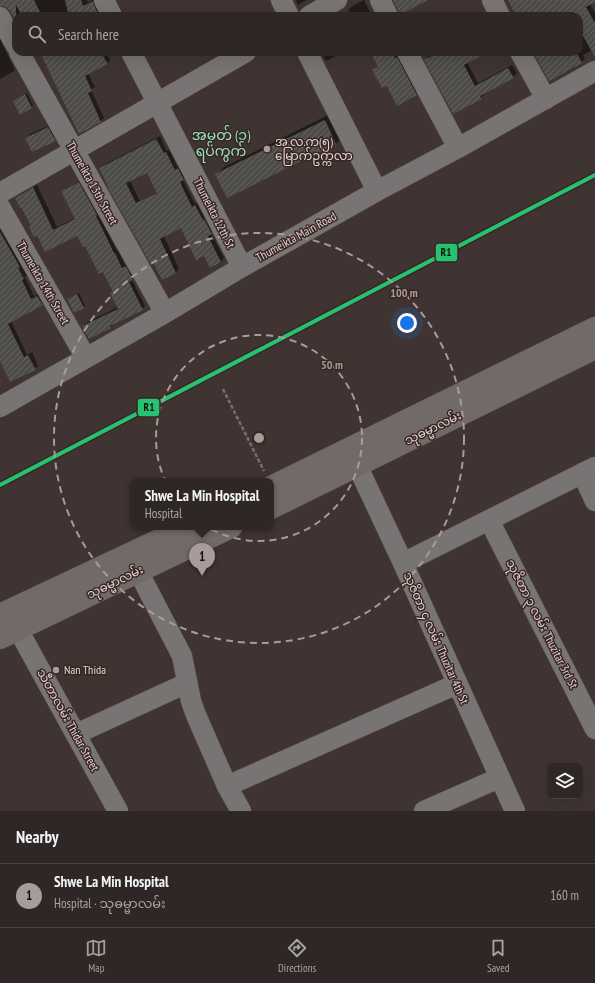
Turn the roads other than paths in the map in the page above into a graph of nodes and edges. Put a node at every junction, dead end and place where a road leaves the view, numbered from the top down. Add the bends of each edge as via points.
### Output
1 (104, 0) edge
2 (281, 0) edge
3 (336, 0) edge
4 (380, 0) edge
5 (492, 0) edge
6 (110, 12) edge
7 (287, 12) edge
8 (316, 12) edge
9 (386, 12) edge
10 (498, 12) edge
11 (0, 17) edge
12 (12, 39) edge
13 (21, 56) edge
14 (133, 56) edge
15 (239, 56) edge
16 (309, 56) edge
17 (409, 56) edge
18 (522, 56) edge
19 (595, 71) edge
20 (546, 99) junction
21 (157, 103) junction
22 (458, 148) junction
23 (74, 150) junction
24 (377, 191) junction
25 (0, 193) edge
26 (0, 207) edge
27 (242, 267) junction
28 (164, 314) junction
29 (595, 328) edge
30 (595, 348) edge
31 (86, 358) junction
32 (1, 405) edge
33 (357, 465) junction
34 (589, 470) edge
35 (274, 478) edge
36 (595, 501) edge
37 (274, 506) edge
38 (490, 520) junction
39 (181, 530) edge
40 (218, 530) edge
41 (205, 533) edge
42 (403, 563) junction
43 (138, 571) junction
44 (7, 624) edge
45 (187, 683) junction
46 (457, 684) junction
47 (595, 730) edge
48 (76, 734) junction
49 (500, 778) junction
50 (227, 786) junction
51 (118, 811) edge
52 (241, 811) edge
53 (424, 811) edge
54 (515, 811) edge

1 - 6 street
2 - 7 street
3 - 8 street
4 - 9 street
5 - 10 street
11 - 12 street
13 - 23 street, Thumeikta 13th Street
14 - 21 street, Thumeikta 12th St
15 - 21 street
16 - 24 street
17 - 22 street
18 - 20 street
19 - 20 street, Thumeikta Main Road
20 - 22 street, Thumeikta Main Road
21 - 23 street
21 - 27 street, Thumeikta 12th St
22 - 24 street, Thumeikta Main Road
23 - 25 street
23 - 28 street, Thumeikta 13th Street
24 - 27 street, Thumeikta Main Road
26 - 31 street, Thumeikta 14th Street
27 - 28 street, Thumeikta Main Road
28 - 31 street, Thumeikta Main Road
29 - 35 main road, သုဓမ္မာလမ်း
30 - 33 main road, သုဓမ္မာလမ်း
31 - 32 street, Thumeikta Main Road
33 - 37 main road, သုဓမ္မာလမ်း
33 - 42 street, သုဇိတာ ၄ လမ်း Thuzitar 4th St
34 - 36 street
34 - 38 street
38 - 42 street
38 - 47 street, သုဇိတာ ၃ လမ်း Thuzitar 3rd St
39 - 44 main road, သုဓမ္မာလမ်း
40 - 41 main road, သုဓမ္မာလမ်း
41 - 43 main road, သုဓမ္မာလမ်း
42 - 46 street, သုဇိတာ ၄ လမ်း Thuzitar 4th St
43 - 44 main road, သုဓမ္မာလမ်း
43 - 45 street via 182,656
44 - 48 street, သီတာလမ်း Thidar Street
45 - 48 street
45 - 50 street via 196,715
46 - 49 street, သုဇိတာ ၄ လမ်း Thuzitar 4th St
46 - 50 street
48 - 51 street, သီတာလမ်း Thidar Street
49 - 53 street
49 - 54 street, သုဇိတာ ၄ လမ်း Thuzitar 4th St
50 - 52 street

